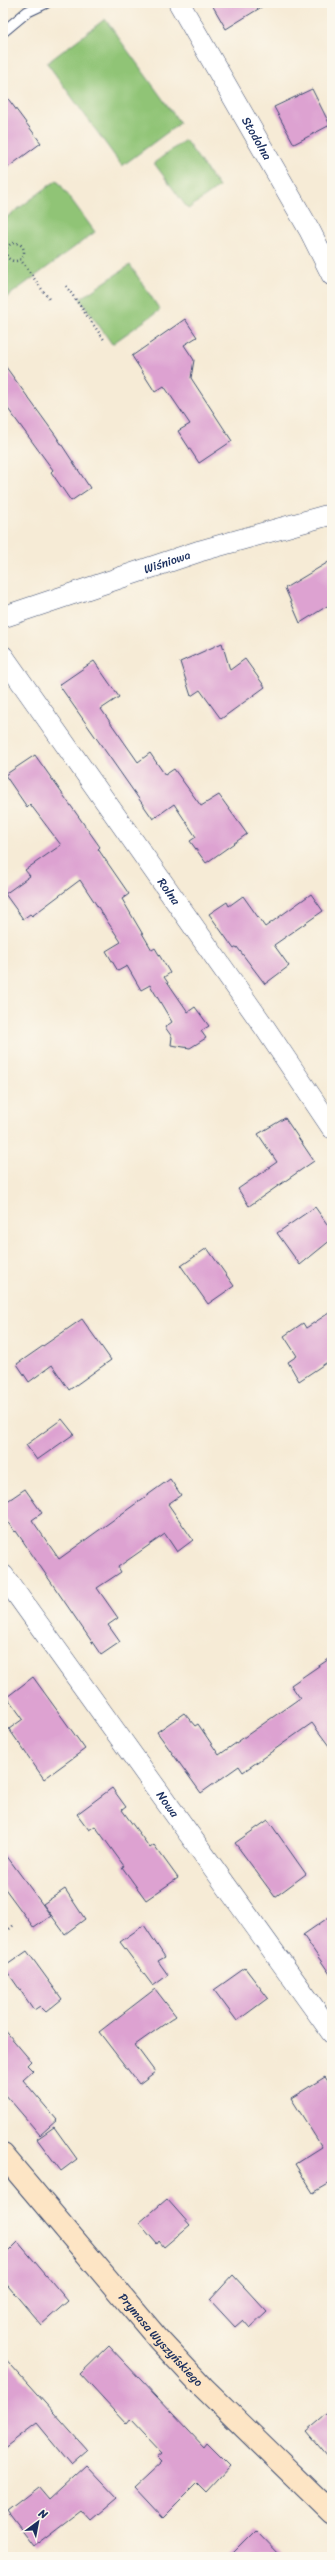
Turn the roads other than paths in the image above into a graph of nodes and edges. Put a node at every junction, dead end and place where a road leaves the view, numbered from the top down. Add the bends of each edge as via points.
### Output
1 (46, 3) edge
2 (179, 3) edge
3 (3, 32) edge
4 (332, 275) edge
5 (332, 514) edge
6 (3, 617) edge
7 (3, 656) edge
8 (332, 1128) edge
9 (3, 1575) edge
10 (332, 2033) edge
11 (3, 2155) edge
12 (330, 2508) edge

1 - 3 lane via 27,12
2 - 4 street, Stodolna via 310,231
5 - 6 street, Wiśniowa via 200,551
7 - 8 street, Rolna via 260,1021
9 - 10 street, Nowa
11 - 12 street, Prymasa Wyszyńskiego via 159,2340 202,2387

